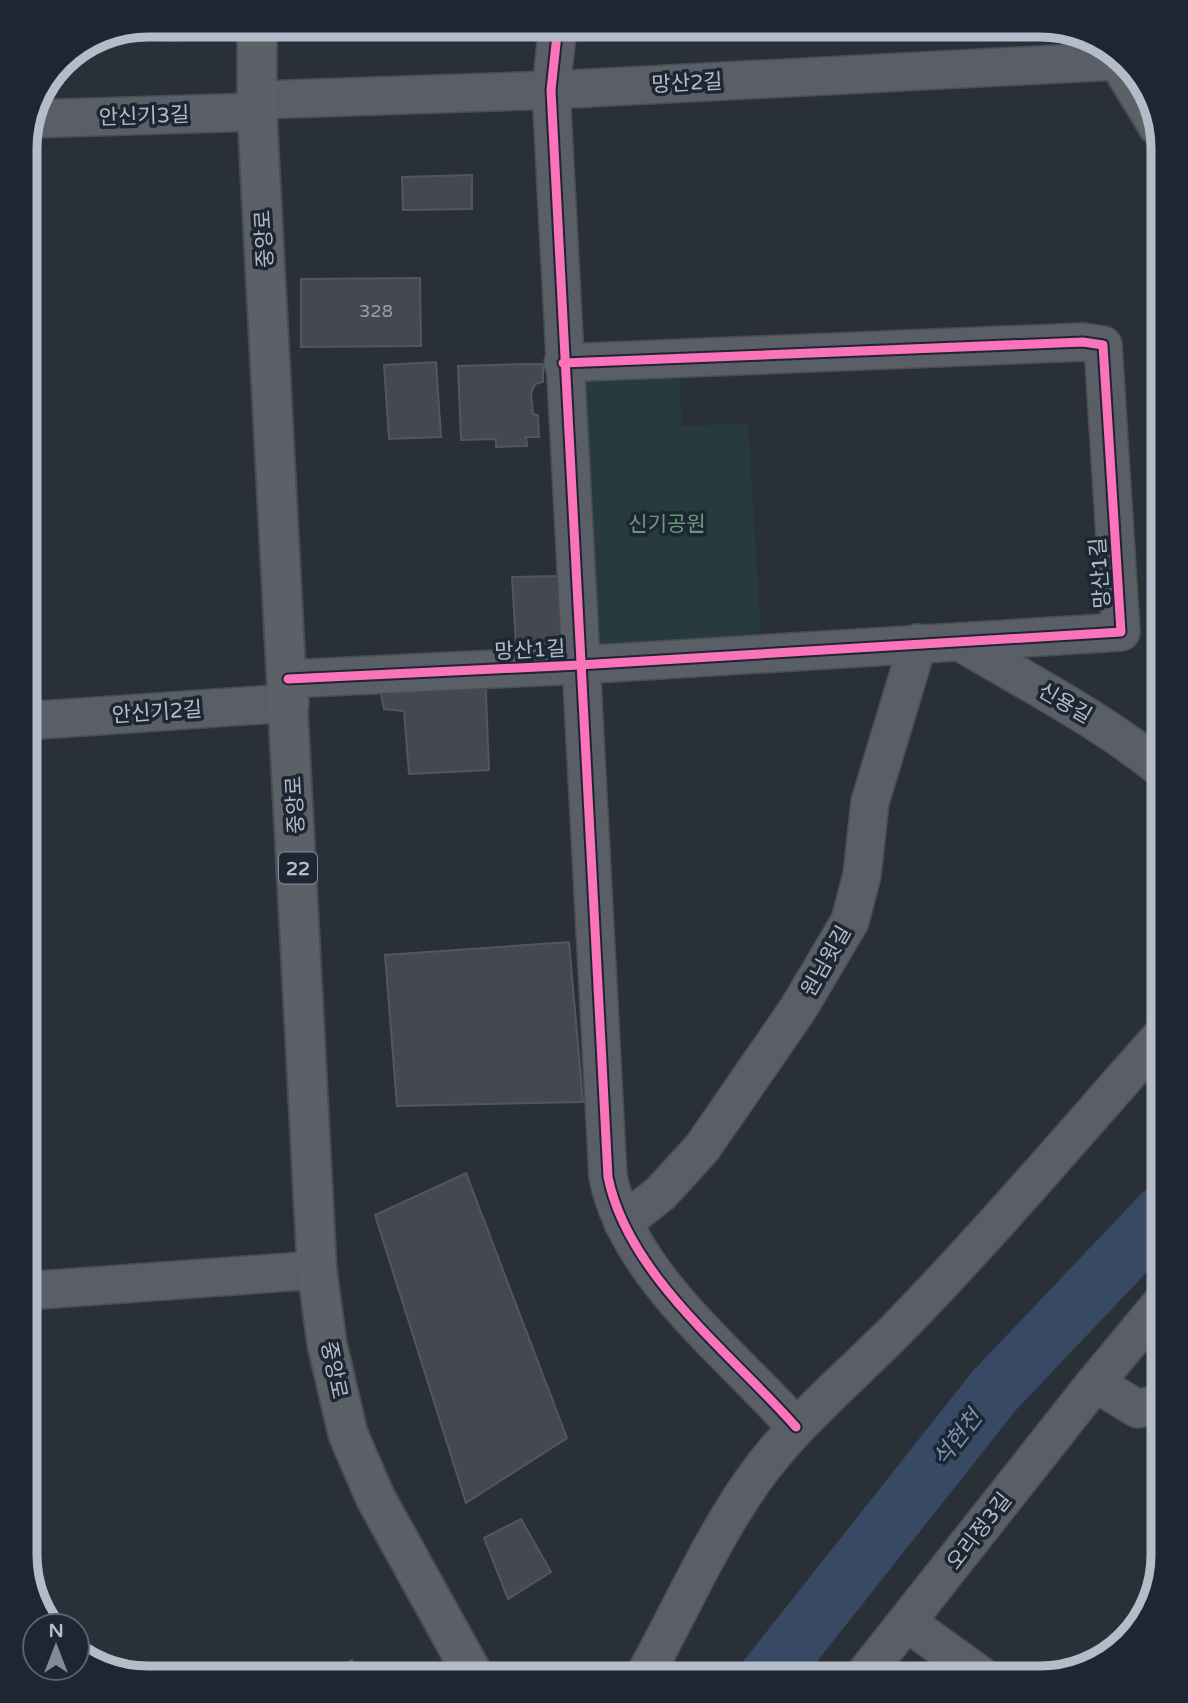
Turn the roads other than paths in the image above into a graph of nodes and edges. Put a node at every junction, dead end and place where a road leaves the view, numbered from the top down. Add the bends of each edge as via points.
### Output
1 (257, 37) edge
2 (557, 37) edge
3 (1104, 58) edge
4 (551, 90) junction
5 (257, 106) junction
6 (41, 118) edge
7 (563, 363) junction
8 (918, 643) junction
9 (962, 643) junction
10 (579, 665) junction
11 (289, 691) junction
12 (37, 720) edge
13 (1151, 760) edge
14 (1151, 1048) edge
15 (623, 1223) junction
16 (317, 1270) junction
17 (37, 1290) edge
18 (1151, 1316) edge
19 (1095, 1383) junction
20 (1151, 1406) edge
21 (796, 1427) junction
22 (908, 1623) junction
23 (468, 1666) edge
24 (649, 1666) edge
25 (872, 1666) edge
26 (967, 1666) edge

1 - 5 main road, 중앙로 / 22
2 - 4 street
3 - 4 street, 망산2길
4 - 5 street, 망산2길
4 - 7 street
5 - 6 street, 안신기3길
5 - 11 main road, 중앙로 / 22
7 - 9 street, 망산1길 via 1083,342 1103,345 1121,632
7 - 10 street
8 - 9 street, 망산1길
8 - 10 street, 망산1길
8 - 15 street, 원님윗길 via 870,802 862,875 850,921 798,1009 702,1148 661,1193
9 - 13 street, 신용길 via 1060,697
10 - 11 street, 망산1길
10 - 15 street via 608,1177 613,1204
11 - 12 street, 안신기2길
11 - 16 main road, 중앙로 / 22
14 - 21 street via 904,1322
15 - 21 street via 695,1325
16 - 17 street
16 - 23 main road, 중앙로 / 22 via 327,1345 348,1434 375,1497
18 - 19 street, 오리정3길
19 - 20 street via 1138,1409
19 - 22 street, 오리정3길
21 - 24 street via 729,1516
22 - 25 street, 오리정3길
22 - 26 street

